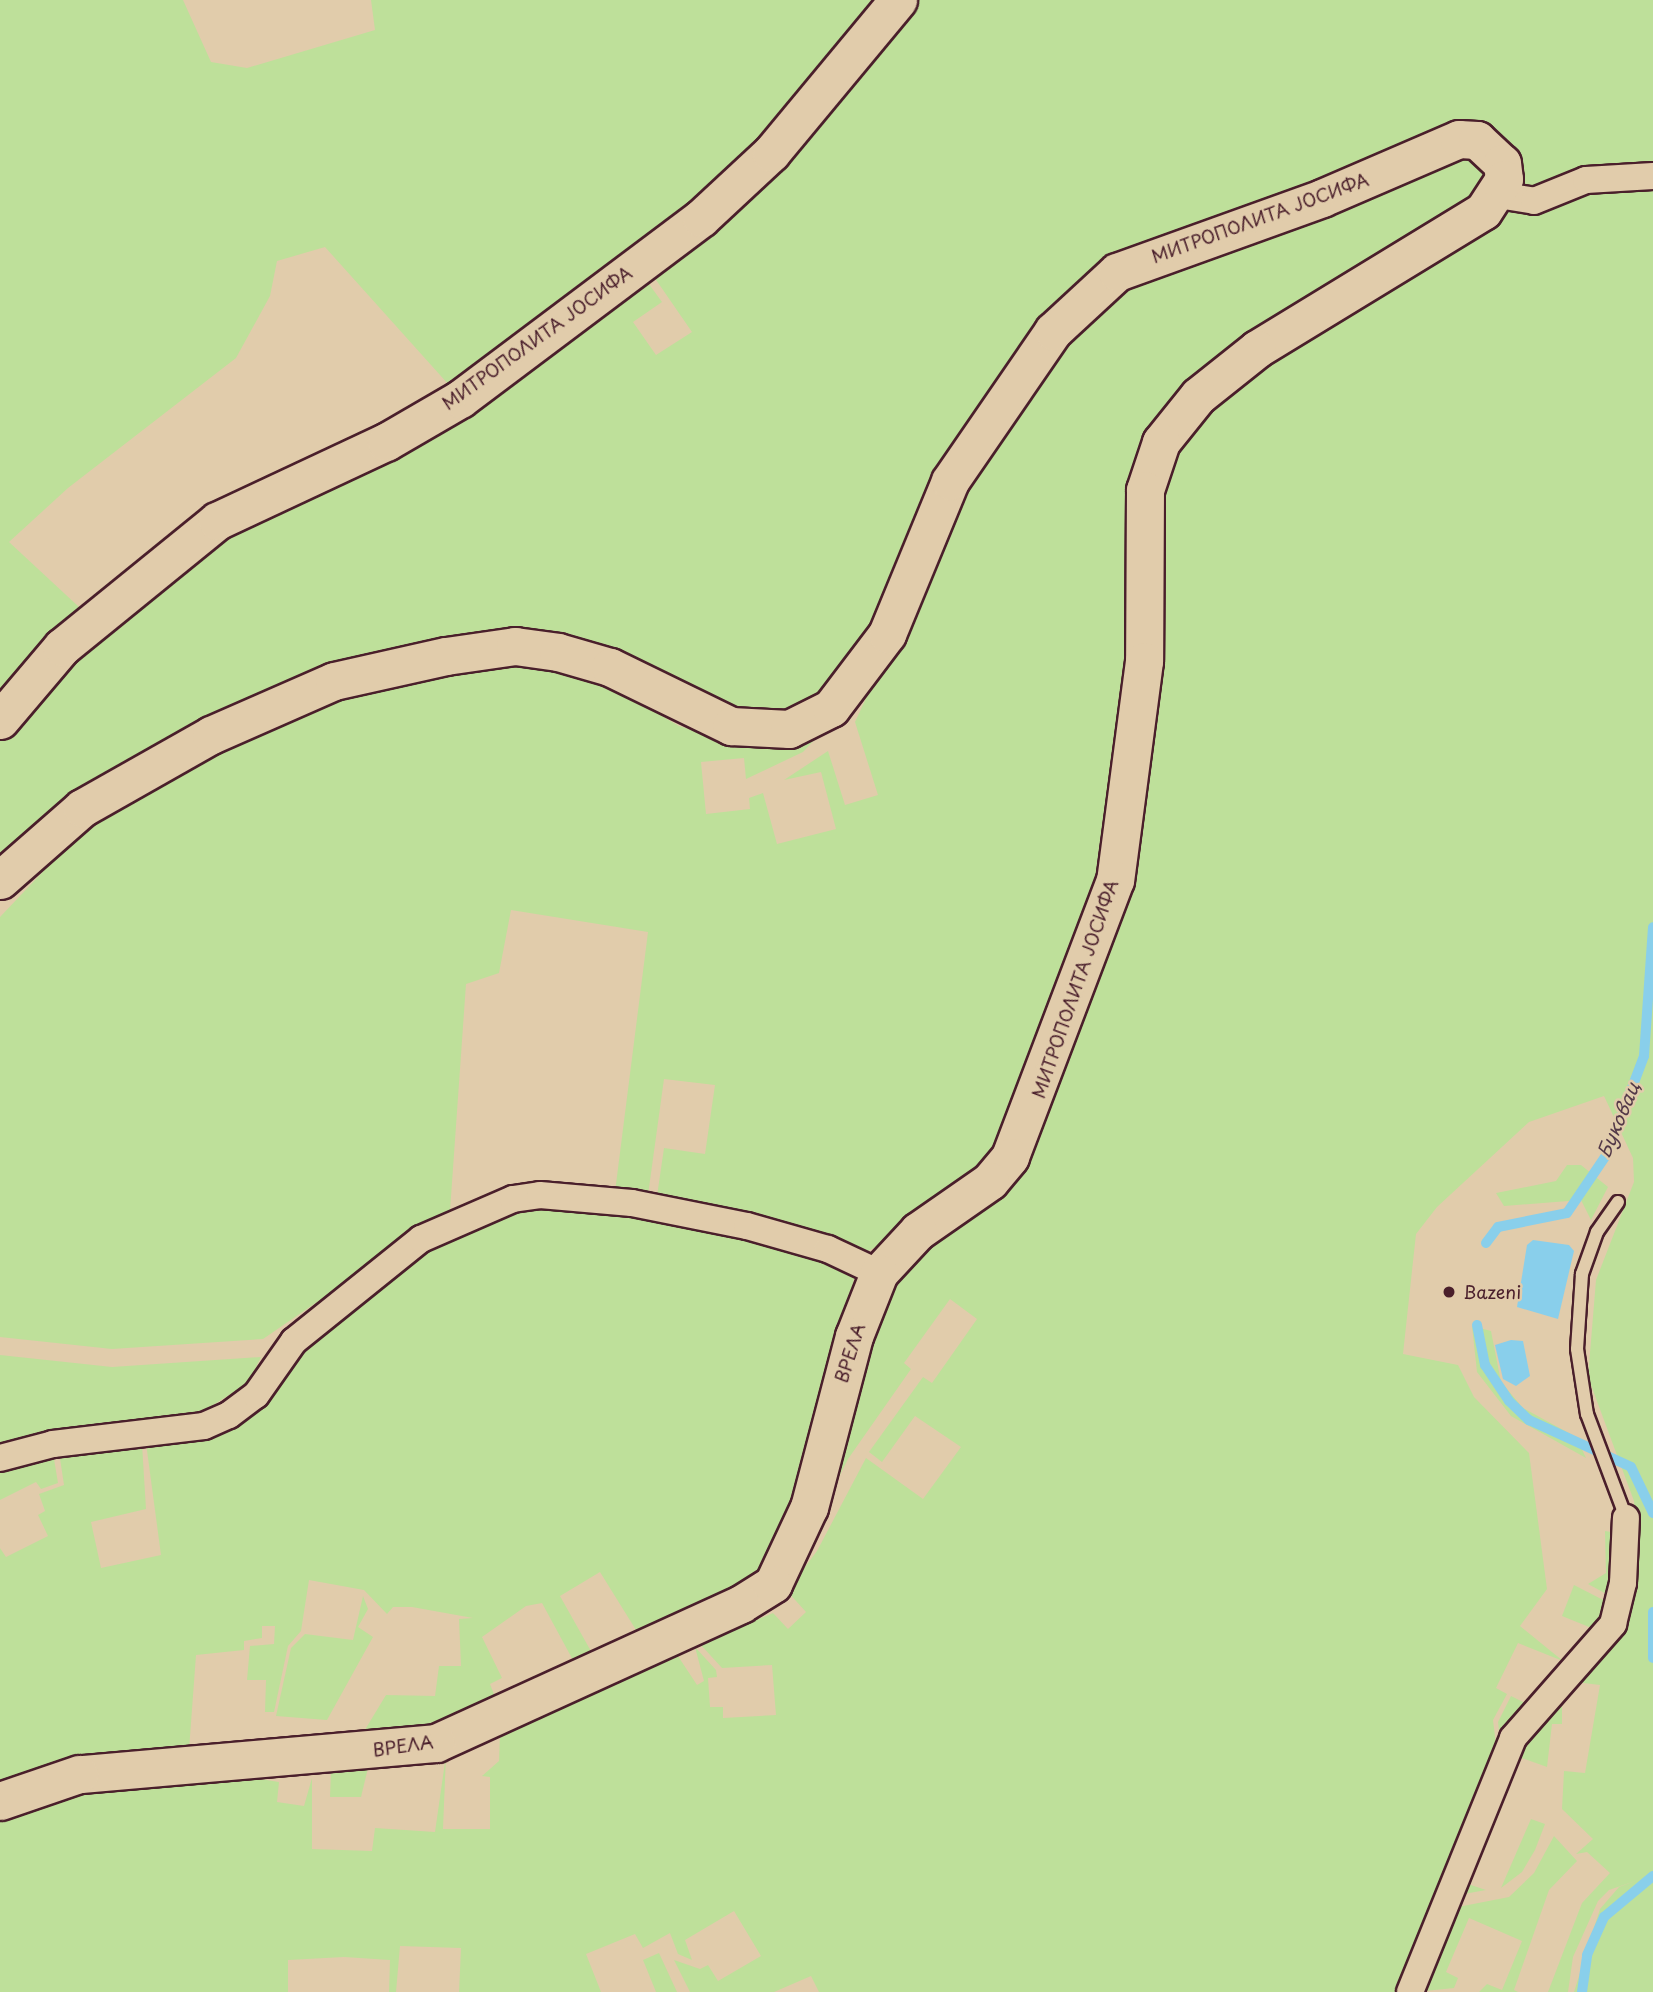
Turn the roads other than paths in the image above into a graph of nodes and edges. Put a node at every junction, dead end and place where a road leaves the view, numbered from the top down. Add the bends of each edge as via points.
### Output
1 (898, 0) edge
2 (1653, 176) edge
3 (1498, 195) junction
4 (0, 720) edge
5 (0, 880) edge
6 (1618, 1202) dead end
7 (880, 1273) junction
8 (0, 1458) edge
9 (1626, 1518) joint
10 (0, 1801) edge
11 (1410, 1992) edge

1 - 4 street, МИТРОПОЛИТА ЈОСИФА via 771,153 701,218 460,399 386,442 217,521 62,648
2 - 3 street via 1586,180 1534,201
3 - 5 street, МИТРОПОЛИТА ЈОСИФА via 1502,163 1477,140 1459,139 1322,198 1117,272 1053,331 950,481 887,634 831,708 789,729 731,726 610,667 558,652 515,646 446,656 334,681 211,735 82,807
3 - 7 street, МИТРОПОЛИТА ЈОСИФА via 1483,211 1257,349 1198,396 1161,443 1145,490 1144,661 1115,880 1010,1157 990,1181 918,1231
6 - 9 lane via 1590,1249 1579,1299 1581,1382 1594,1436
7 - 8 street via 828,1249 683,1213 567,1196 513,1199 421,1239 294,1342 256,1395 229,1415 204,1426 53,1444
7 - 10 street, ВРЕЛА via 854,1336 794,1550 759,1594 436,1743 79,1774
9 - 11 street via 1623,1583 1613,1624 1513,1738

